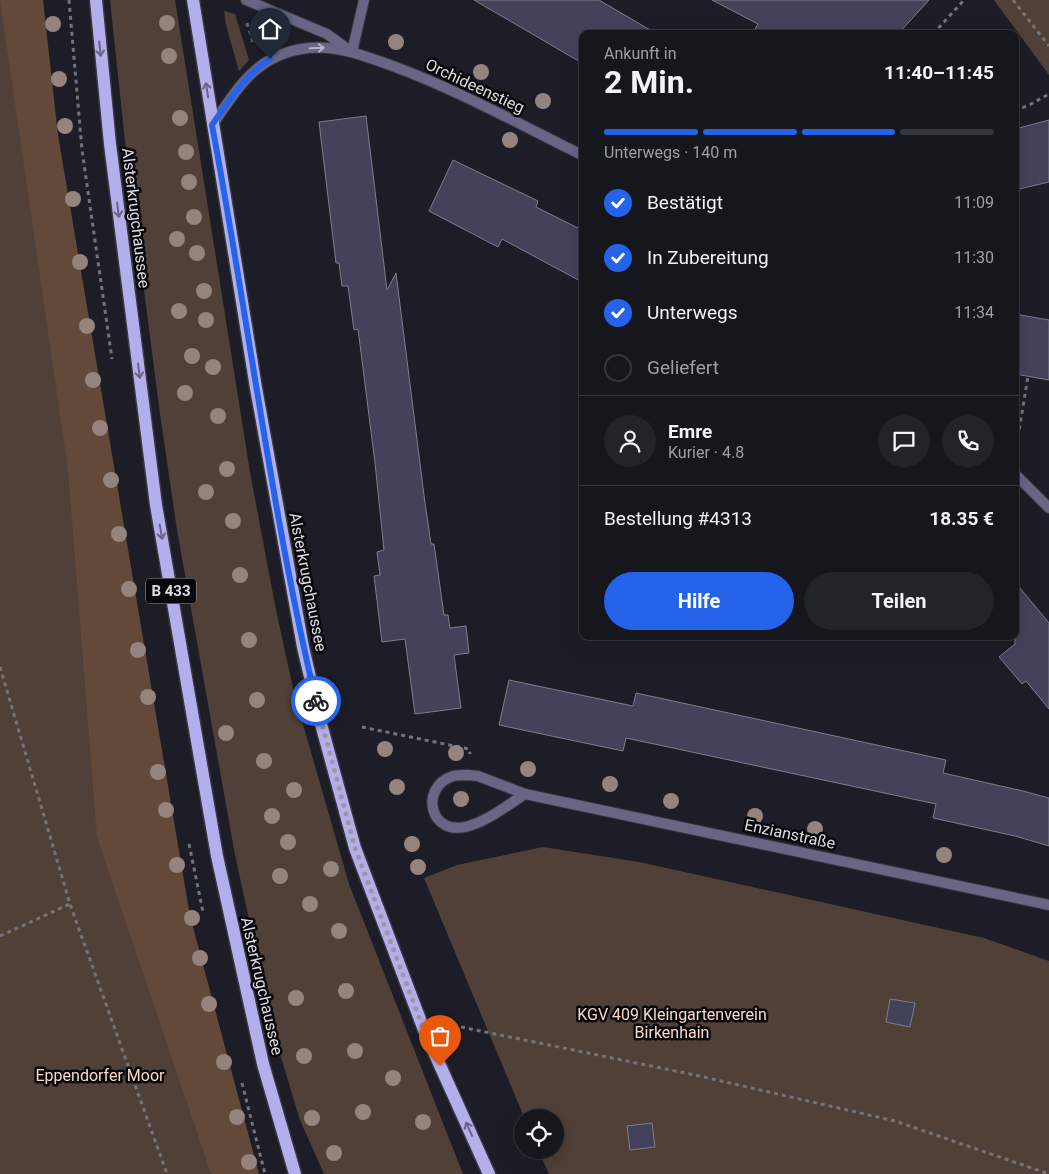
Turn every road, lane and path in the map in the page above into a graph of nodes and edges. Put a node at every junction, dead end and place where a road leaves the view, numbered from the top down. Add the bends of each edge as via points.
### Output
1 (96, 0) edge
2 (193, 0) edge
3 (246, 0) edge
4 (364, 0) edge
5 (964, 0) edge
6 (1013, 0) edge
7 (246, 22) dead end
8 (937, 30) edge
9 (1049, 46) edge
10 (254, 47) dead end
11 (352, 52) junction
12 (1049, 94) edge
13 (1019, 109) edge
14 (212, 125) junction
15 (579, 154) edge
16 (1028, 376) dead end
17 (1019, 431) edge
18 (1019, 478) edge
19 (1049, 508) edge
20 (0, 667) edge
21 (362, 727) dead end
22 (478, 776) junction
23 (525, 794) junction
24 (70, 904) junction
25 (1049, 905) edge
26 (0, 936) edge
27 (460, 1027) dead end
28 (167, 1174) edge
29 (295, 1174) edge
30 (489, 1174) edge
31 (1049, 1174) edge

1 -> 29 main road, Alsterkrugchaussee / B 433 via 110,144 158,514 217,856 263,1064
14 -> 2 main road, Alsterkrugchaussee
3 - 11 street, Orchideenstieg via 327,34
4 - 11 street
5 - 8 path
6 - 9 path
7 - 10 path
14 -> 11 street, Orchideenstieg via 240,85 270,59 316,48
11 - 15 street, Orchideenstieg via 424,78
12 - 13 path
30 -> 14 main road, Alsterkrugchaussee via 424,1030 359,858 321,724 303,647
16 - 17 path
18 - 19 street
20 - 24 path
21 - 22 path via 468,749
22 - 23 street, Enzianstraße
22 - 23 street, Enzianstraße via 452,776 432,794 433,812 441,823 451,828 469,826
23 - 25 street, Enzianstraße
24 - 26 path
24 - 28 path
27 - 31 path via 695,1075 896,1121

